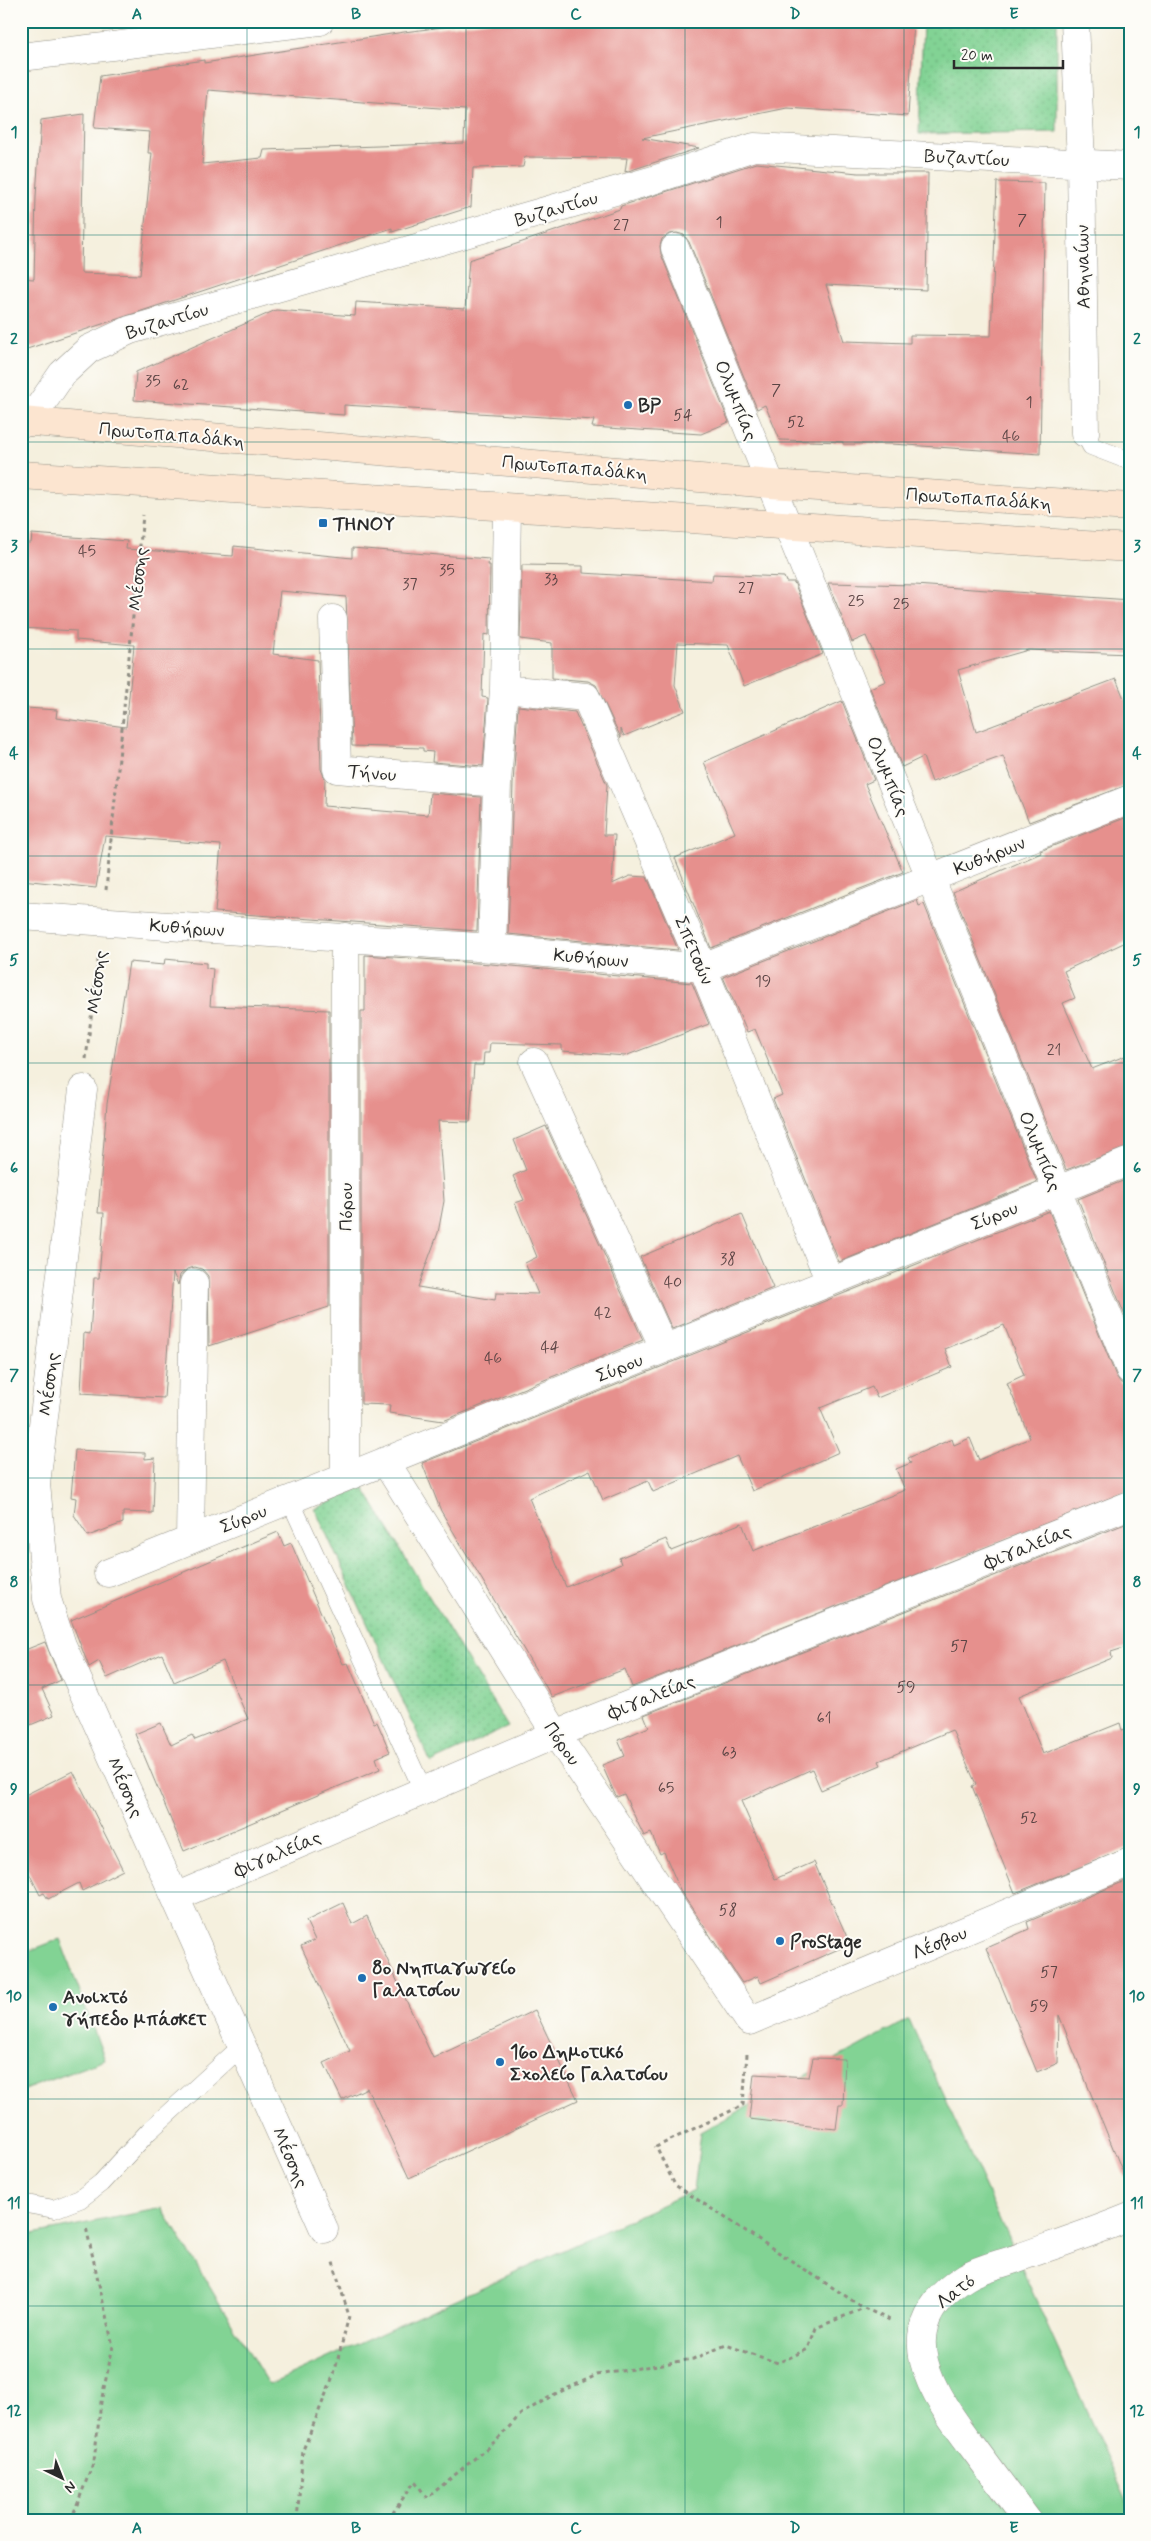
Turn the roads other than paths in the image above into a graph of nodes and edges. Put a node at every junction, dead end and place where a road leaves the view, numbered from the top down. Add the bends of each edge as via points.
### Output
1 (320, 21) edge
2 (1075, 21) edge
3 (21, 57) edge
4 (1081, 163) junction
5 (1130, 166) edge
6 (675, 248) dead end
7 (25, 422) edge
8 (1085, 433) joint
9 (1130, 461) edge
10 (21, 475) edge
11 (771, 484) junction
12 (1130, 507) edge
13 (507, 508) junction
14 (788, 525) junction
15 (1130, 548) edge
16 (334, 619) dead end
17 (504, 689) junction
18 (497, 783) junction
19 (1130, 799) edge
20 (930, 878) junction
21 (21, 916) edge
22 (345, 937) junction
23 (492, 948) junction
24 (703, 968) junction
25 (534, 1062) dead end
26 (83, 1088) road end
27 (1130, 1161) edge
28 (1057, 1190) junction
29 (830, 1282) junction
30 (194, 1283) dead end
31 (664, 1348) junction
32 (1130, 1370) edge
33 (385, 1461) junction
34 (345, 1478) junction
35 (290, 1500) junction
36 (1130, 1505) edge
37 (190, 1540) junction
38 (108, 1573) dead end
39 (556, 1734) junction
40 (423, 1790) junction
41 (1130, 1862) edge
42 (175, 1896) junction
43 (749, 2021) joint
44 (242, 2046) junction
45 (21, 2203) edge
46 (1128, 2224) edge
47 (324, 2229) road end
48 (1027, 2520) edge

1 - 3 street
2 - 4 street, Αθηναίων
4 - 5 street, Βυζαντίου
4 - 7 street, Βυζαντίου via 754,147 641,183 130,330 89,349 62,374
4 - 8 street, Αθηναίων
6 - 11 street, Ολυμπίας
7 - 11 main road, Πρωτοπαπαδάκη
8 - 9 lane via 1091,446
10 - 13 main road
11 - 12 main road, Πρωτοπαπαδάκη
11 - 14 street, Ολυμπίας
13 - 14 main road
13 - 17 street
14 - 15 main road
14 - 20 street, Ολυμπίας
16 - 18 street, Τήνου via 337,769
17 - 18 street
17 - 24 street, Σπετσών via 586,697
18 - 23 street
19 - 20 street, Κυθήρων
20 - 24 street, Κυθήρων
20 - 28 street, Ολυμπίας
21 - 22 street, Κυθήρων
22 - 23 street, Κυθήρων
22 - 34 street, Πόρου
23 - 24 street, Κυθήρων
24 - 29 street, Σπετσών
25 - 31 street
26 - 42 street, Μέσσης via 36,1484 47,1599 62,1645
27 - 28 street, Σύρου
28 - 29 street, Σύρου
28 - 32 street, Ολυμπίας
29 - 31 street, Σύρου
30 - 37 street
31 - 33 street, Σύρου
33 - 34 street, Σύρου
33 - 39 street, Πόρου
34 - 35 street, Σύρου
35 - 37 street, Σύρου
35 - 40 lane
36 - 39 street, Φιγαλείας
37 - 38 street, Σύρου
39 - 40 street, Φιγαλείας
39 - 43 street, Πόρου
40 - 42 street, Φιγαλείας
41 - 43 street, Λέσβου
42 - 44 street, Μέσσης
44 - 45 lane via 148,2131 101,2183 80,2199 54,2209
44 - 47 street, Μέσσης
46 - 48 street, Λατό via 967,2276 928,2314 922,2334 922,2359 932,2387 950,2418

